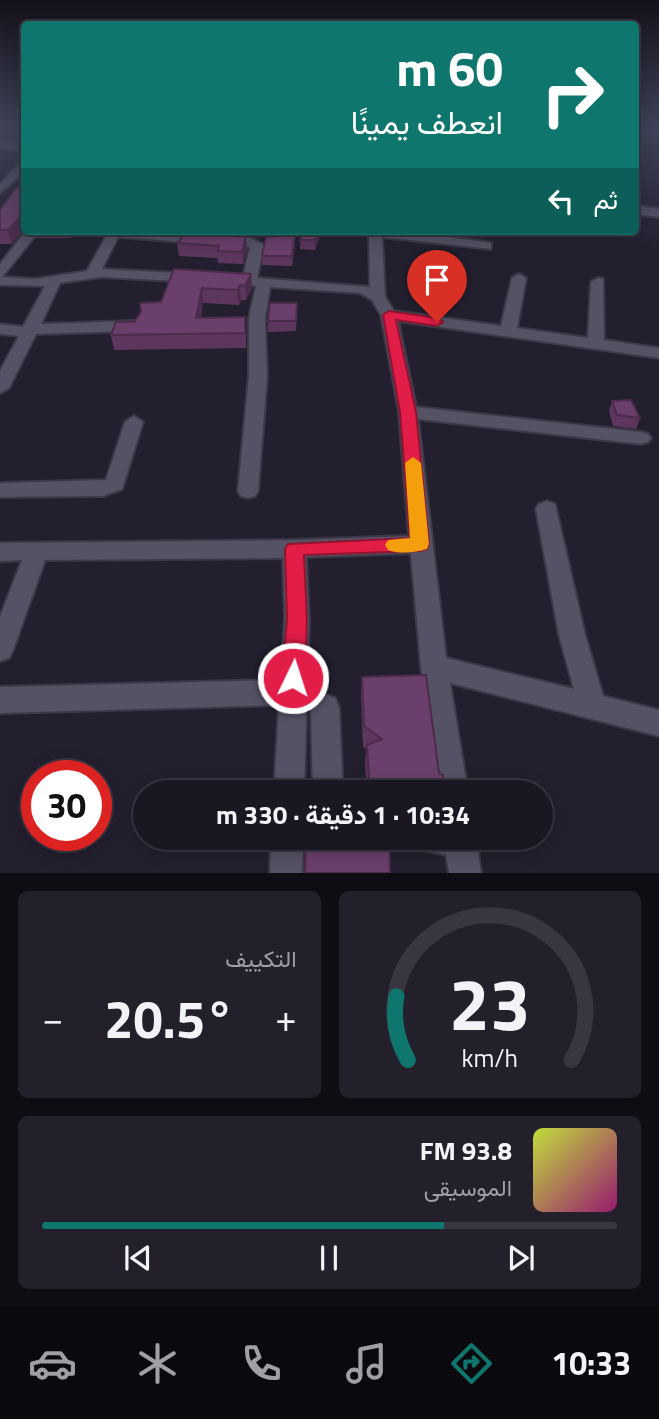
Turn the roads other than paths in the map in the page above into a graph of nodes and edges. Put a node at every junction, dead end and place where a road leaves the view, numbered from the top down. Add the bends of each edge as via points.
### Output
1 (20, 170) edge
2 (0, 190) edge
3 (639, 210) edge
4 (659, 213) edge
5 (30, 235) edge
6 (113, 235) edge
7 (237, 235) edge
8 (375, 235) edge
9 (405, 235) edge
10 (486, 246) dead end
11 (0, 273) edge
12 (93, 273) junction
13 (519, 278) dead end
14 (55, 280) junction
15 (0, 281) edge
16 (257, 282) junction
17 (598, 282) dead end
18 (378, 297) junction
19 (389, 315) junction
20 (133, 326) edge
21 (0, 329) edge
22 (30, 331) junction
23 (508, 332) junction
24 (596, 344) junction
25 (659, 354) edge
26 (0, 388) edge
27 (408, 412) junction
28 (135, 422) dead end
29 (641, 438) dead end
30 (0, 490) edge
31 (248, 491) dead end
32 (547, 509) dead end
33 (420, 544) junction
34 (294, 549) junction
35 (37, 551) junction
36 (0, 552) edge
37 (0, 650) edge
38 (434, 667) junction
39 (292, 692) junction
40 (0, 700) edge
41 (592, 706) junction
42 (325, 707) dead end
43 (659, 723) edge
44 (289, 780) edge
45 (328, 780) edge
46 (451, 780) edge
47 (287, 850) edge
48 (456, 850) edge
49 (286, 873) edge
50 (465, 873) edge

1 - 2 street
3 - 4 street
5 - 11 street
6 - 12 street
7 - 16 street via 257,245
8 - 18 street
9 - 10 street
12 - 14 street
12 - 16 street
13 - 23 street
14 - 15 street
14 - 22 street
16 - 18 street via 363,289
16 - 31 street via 258,376
17 - 24 street
18 - 19 street
19 - 23 street
19 - 27 street
20 - 22 street
21 - 22 street
22 - 26 street
23 - 24 street
24 - 25 street
27 - 29 street
27 - 33 street
28 - 30 street via 115,484 103,489
32 - 41 street via 572,635
33 - 34 street
33 - 38 street
34 - 35 street
34 - 39 street via 297,620
35 - 36 street
35 - 37 street
38 - 41 street
38 - 46 street
39 - 40 street
39 - 44 street
41 - 43 street
42 - 45 street
47 - 49 street
48 - 50 street

